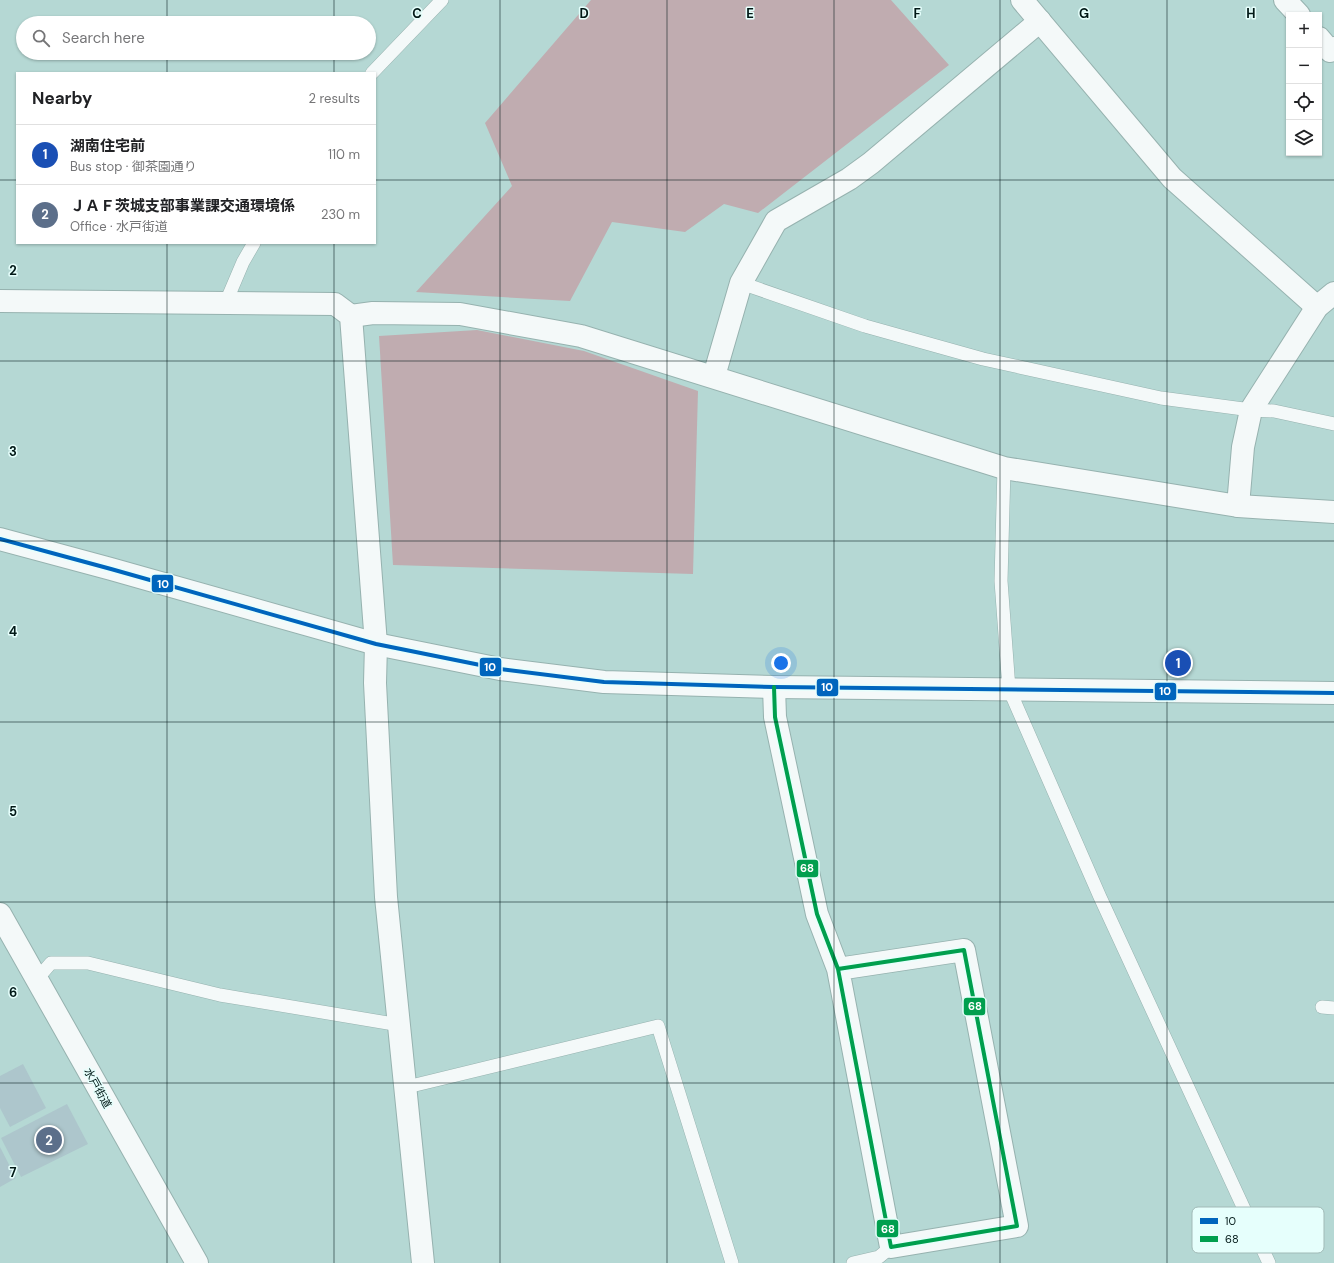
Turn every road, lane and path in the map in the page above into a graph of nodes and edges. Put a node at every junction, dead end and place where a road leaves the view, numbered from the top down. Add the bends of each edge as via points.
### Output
1 (1022, 0) edge
2 (1285, 0) edge
3 (440, 1) edge
4 (1295, 12) edge
5 (1040, 21) junction
6 (1322, 42) edge
7 (1334, 48) edge
8 (373, 72) edge
9 (253, 244) edge
10 (741, 283) junction
11 (1334, 293) edge
12 (0, 300) edge
13 (226, 302) junction
14 (1317, 307) junction
15 (351, 316) junction
16 (714, 376) junction
17 (1251, 410) junction
18 (1334, 424) edge
19 (1004, 468) junction
20 (1238, 506) junction
21 (1334, 512) edge
22 (0, 539) edge
23 (376, 644) junction
24 (774, 687) junction
25 (1009, 689) junction
26 (1334, 693) edge
27 (0, 914) edge
28 (838, 969) junction
29 (37, 979) junction
30 (400, 1025) junction
31 (406, 1087) junction
32 (1243, 1207) edge
33 (891, 1248) junction
34 (1264, 1253) edge
35 (197, 1263) edge
36 (423, 1263) edge
37 (732, 1263) edge
38 (853, 1263) edge
39 (1269, 1263) edge

1 - 5 street
2 - 4 street
3 - 8 lane
5 - 10 street via 871,163 849,179 776,221
5 - 14 street via 1172,178
6 - 7 street via 1330,51
9 - 13 lane
10 - 16 street
10 - 17 lane via 865,326 983,359 1161,398
11 - 14 street
12 - 13 street
13 - 15 street via 335,304
14 - 17 street
15 - 16 street via 373,313 460,314 581,336
15 - 23 street
16 - 19 street
17 - 18 lane via 1274,411
17 - 20 street via 1243,447
19 - 20 street
19 - 25 lane via 1001,581
20 - 21 street
22 - 23 street
23 - 24 street via 500,669 604,682
23 - 30 street via 375,683 386,897
24 - 25 street
24 - 28 street via 775,717 817,914
25 - 26 street
25 - 32 lane via 1100,897
27 - 29 street, 水戸街道
28 - 33 street
28 - 33 street via 964,950 1017,1226
29 - 30 lane via 51,963 88,962 220,995
29 - 35 street, 水戸街道
30 - 31 street
31 - 36 street
31 - 37 lane via 658,1026
33 - 38 lane via 879,1258
34 - 39 lane

